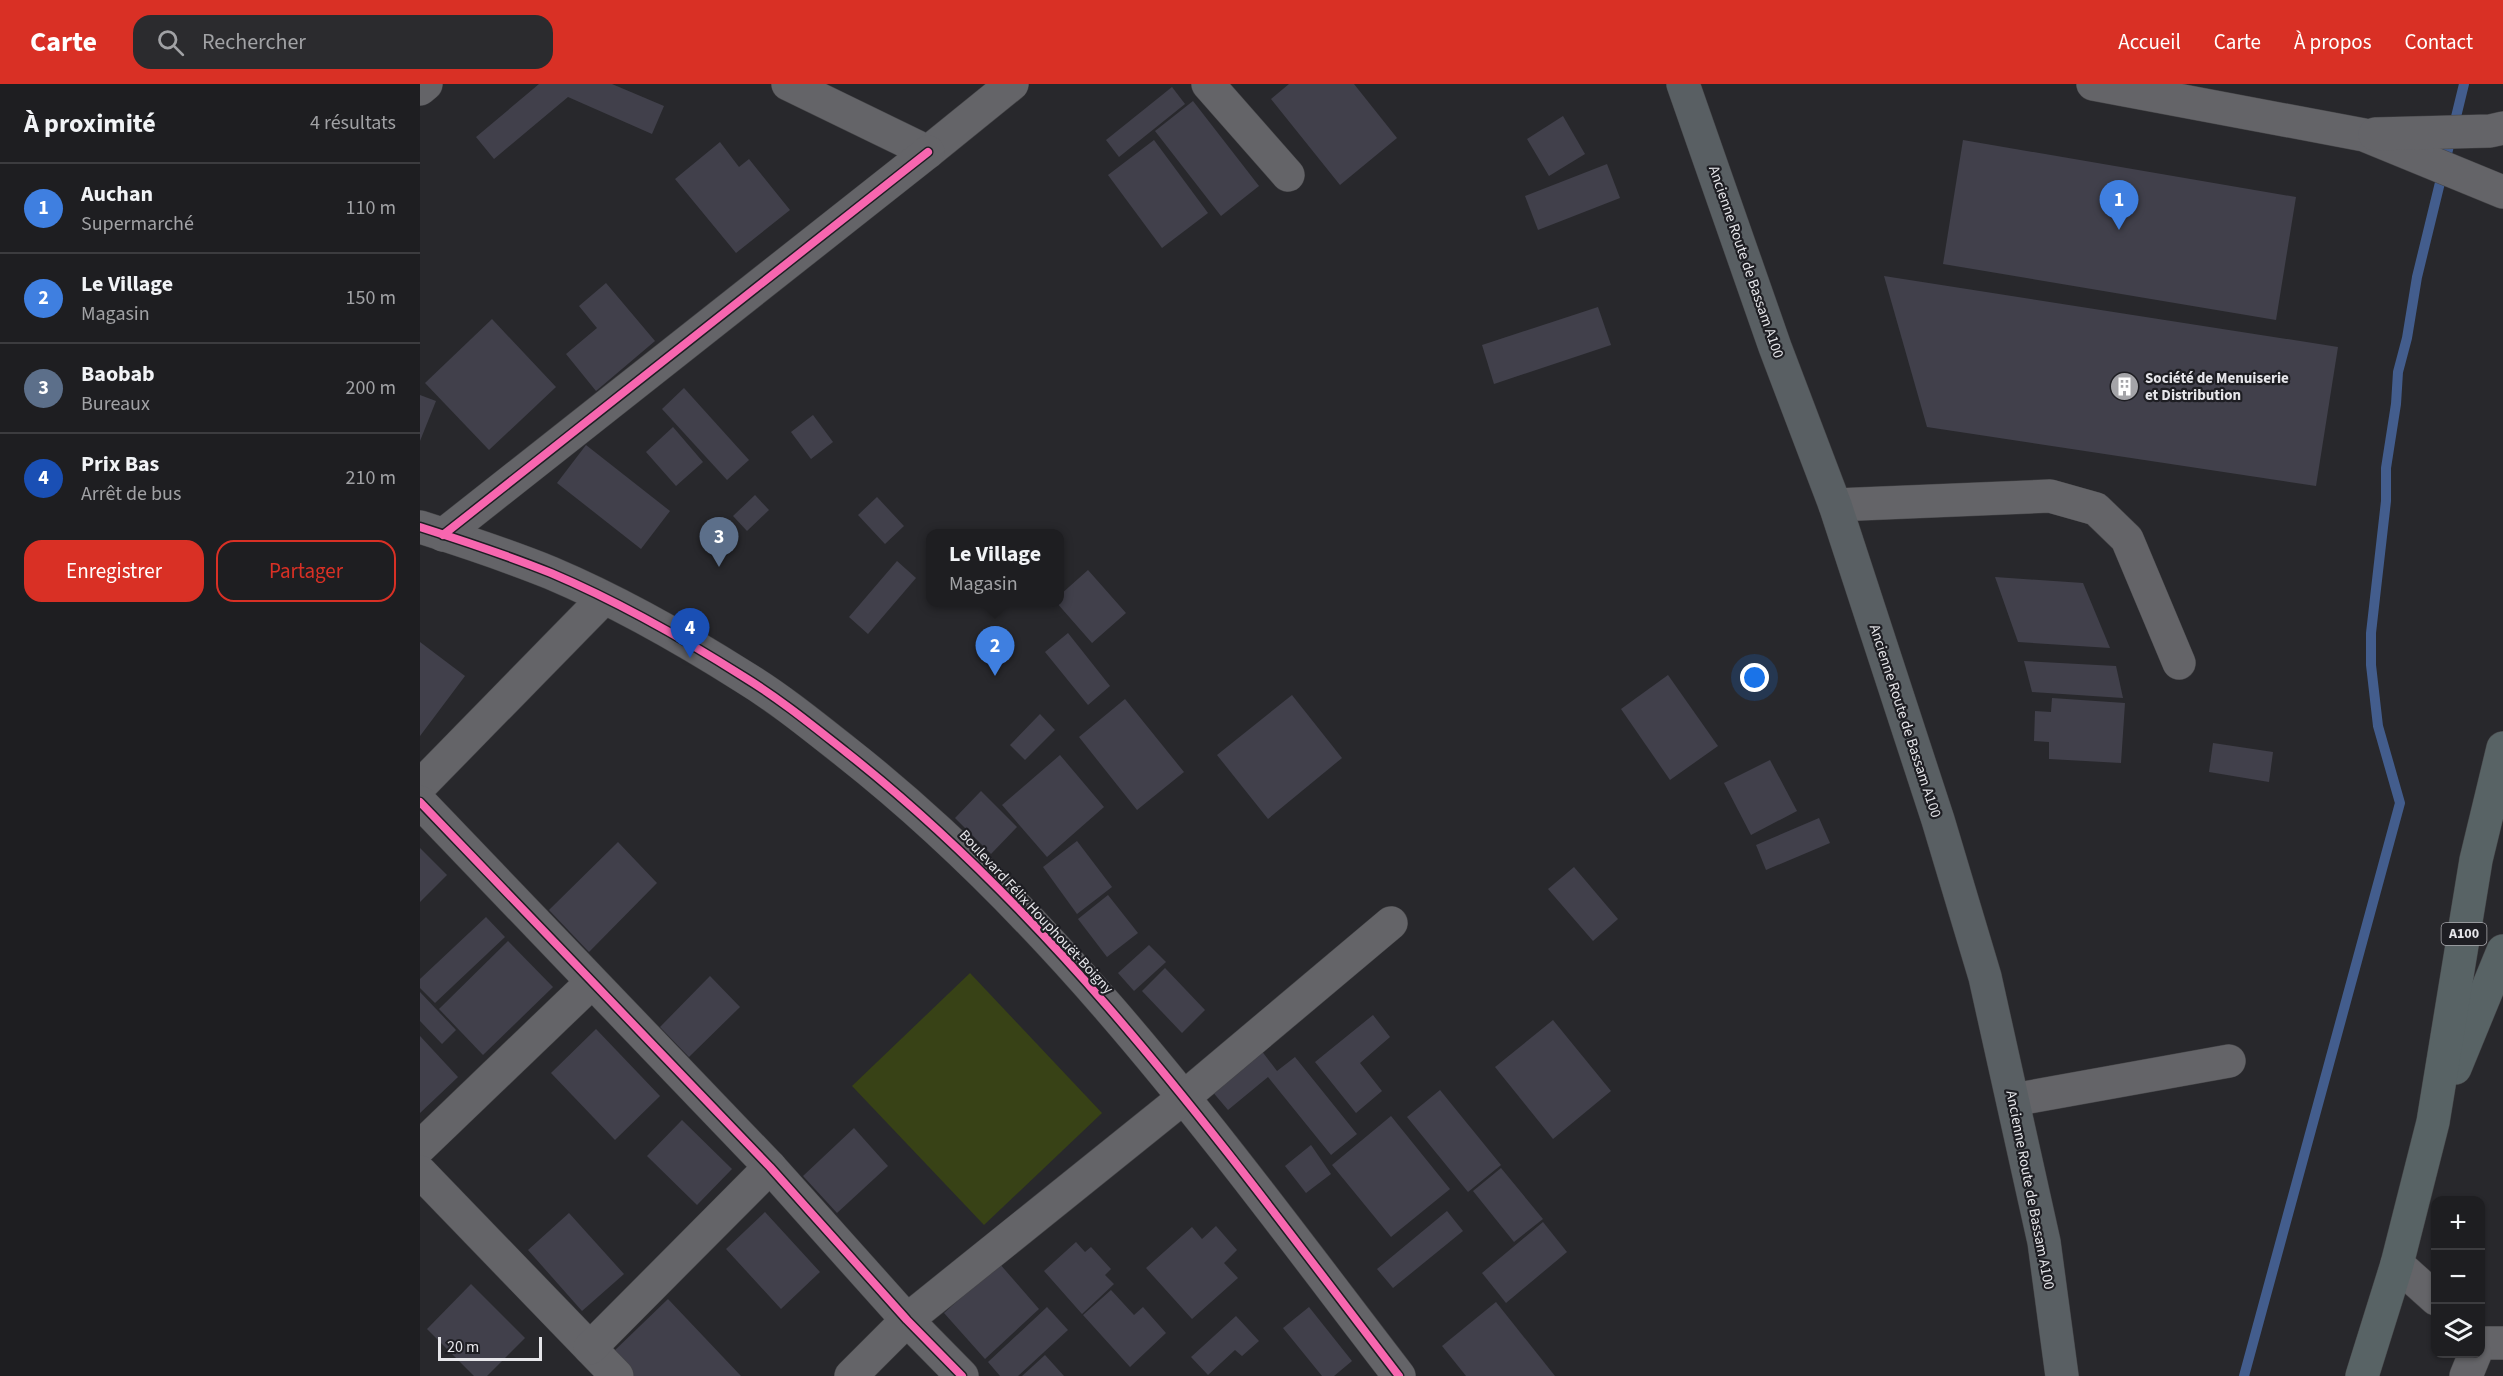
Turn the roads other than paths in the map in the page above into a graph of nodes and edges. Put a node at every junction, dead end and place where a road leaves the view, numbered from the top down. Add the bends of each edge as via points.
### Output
1 (426, 84) edge
2 (788, 84) edge
3 (1012, 84) edge
4 (1209, 84) edge
5 (1683, 84) edge
6 (2092, 84) edge
7 (420, 89) edge
8 (2503, 128) edge
9 (2364, 135) junction
10 (928, 152) junction
11 (1288, 175) dead end
12 (2503, 192) edge
13 (1835, 505) junction
14 (432, 531) edge
15 (603, 598) junction
16 (2179, 663) dead end
17 (2503, 748) edge
18 (420, 786) edge
19 (420, 802) edge
20 (1391, 922) dead end
21 (2503, 951) edge
22 (592, 981) junction
23 (2229, 1061) dead end
24 (1183, 1098) junction
25 (2013, 1100) junction
26 (2433, 1122) junction
27 (420, 1147) edge
28 (770, 1167) junction
29 (420, 1172) edge
30 (2397, 1264) junction
31 (2431, 1295) edge
32 (907, 1320) junction
33 (2485, 1343) edge
34 (2503, 1343) edge
35 (590, 1348) junction
36 (2473, 1358) edge
37 (617, 1376) edge
38 (851, 1376) edge
39 (962, 1376) edge
40 (1399, 1376) edge
41 (2062, 1376) edge
42 (2362, 1376) edge
43 (2466, 1376) edge

1 - 7 street
2 - 10 street
3 - 10 street
4 - 11 street
5 - 13 main road, Ancienne Route de Bassam A100
6 - 9 street
8 - 9 street
9 - 12 street
10 - 14 street
13 - 16 street via 2050,496 2096,509 2127,539
13 - 25 main road, Ancienne Route de Bassam A100 via 1985,977
14 - 15 street, Boulevard Félix Houphouët-Boigny via 552,574
15 - 18 street
15 - 24 street, Boulevard Félix Houphouët-Boigny via 747,678 890,786 1029,918
17 - 26 highway, A100 via 2476,860
19 - 22 street
20 - 24 street
21 - 26 highway, A100
22 - 27 street
22 - 28 street
23 - 25 street
24 - 32 street
24 - 40 street, Boulevard Félix Houphouët-Boigny
25 - 41 main road, Ancienne Route de Bassam A100 via 2044,1242
26 - 30 highway, A100
28 - 32 street
28 - 35 street
29 - 35 street
30 - 31 street
30 - 42 highway, A100
32 - 38 street
32 - 39 street
33 - 34 street
35 - 37 street
36 - 43 street

